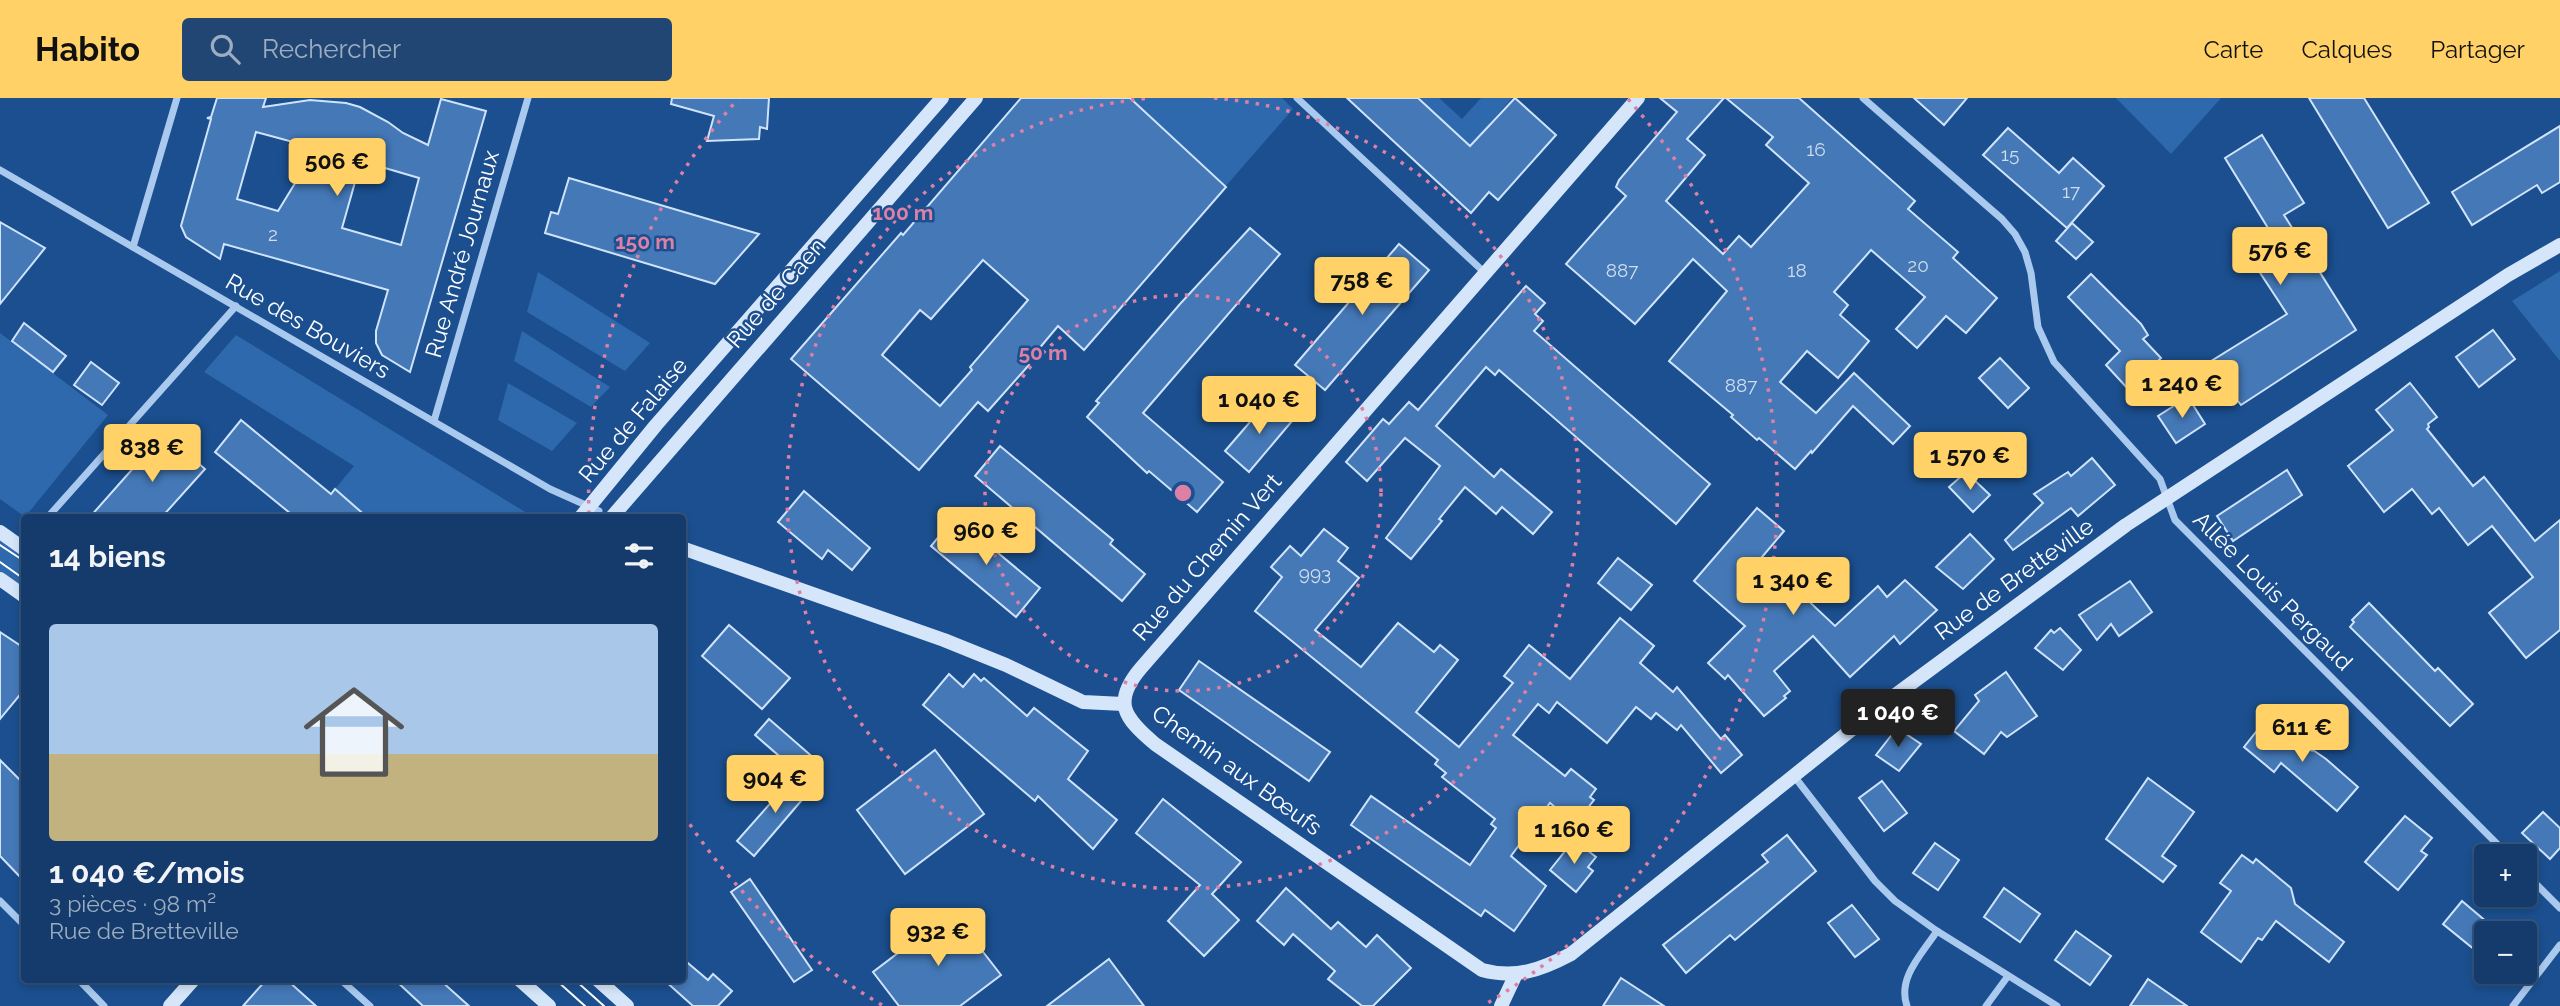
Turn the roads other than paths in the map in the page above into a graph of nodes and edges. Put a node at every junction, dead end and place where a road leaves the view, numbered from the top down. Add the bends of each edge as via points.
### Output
1 (177, 98) edge
2 (528, 98) edge
3 (942, 98) edge
4 (976, 98) edge
5 (1297, 98) edge
6 (1638, 98) edge
7 (1863, 98) edge
8 (0, 170) edge
9 (2560, 245) edge
10 (133, 247) junction
11 (1485, 273) junction
12 (236, 306) junction
13 (434, 421) junction
14 (2167, 497) junction
15 (51, 514) edge
16 (598, 514) edge
17 (601, 514) edge
18 (601, 514) edge
19 (0, 532) edge
20 (21, 545) edge
21 (686, 549) edge
22 (0, 579) edge
23 (21, 594) edge
24 (1123, 704) junction
25 (1793, 776) junction
26 (2496, 844) edge
27 (2537, 885) edge
28 (0, 901) edge
29 (2560, 908) edge
30 (21, 922) edge
31 (1937, 931) junction
32 (2560, 945) edge
33 (1516, 974) junction
34 (2008, 975) junction
35 (82, 983) edge
36 (190, 983) edge
37 (344, 983) edge
38 (523, 983) edge
39 (601, 983) edge
40 (104, 1006) edge
41 (170, 1006) edge
42 (370, 1006) edge
43 (549, 1006) edge
44 (627, 1006) edge
45 (1501, 1006) edge
46 (1907, 1006) edge
47 (1986, 1006) edge
48 (2057, 1006) edge
49 (2513, 1006) edge

1 - 10 street
2 - 13 street, Rue André Journaux
3 - 17 main road, Rue de Falaise via 672,407
4 - 18 main road, Rue de Caen
5 - 11 street
6 - 11 main road, Rue du Chemin Vert
7 - 14 street, Allée Louis Pergaud via 2015,234 2025,252 2039,327 2054,362 2160,479
8 - 10 street, Rue des Bouviers
9 - 14 main road, Rue de Bretteville
10 - 12 street, Rue des Bouviers
11 - 24 main road, Rue du Chemin Vert via 1141,667 1127,687
12 - 13 street, Rue des Bouviers
12 - 15 street
13 - 16 street, Rue des Bouviers
14 - 25 main road, Rue de Bretteville via 1886,702
14 - 26 street, Allée Louis Pergaud via 2175,520
19 - 20 main road
21 - 24 main road, Chemin aux Bœufs via 944,640 1083,702
22 - 23 main road
24 - 33 main road, Chemin aux Bœufs via 1131,721 1155,744 1482,970
25 - 31 street via 1875,881
25 - 33 main road, Rue de Bretteville via 1590,941 1547,967
27 - 29 street
28 - 30 street
31 - 34 street
31 - 46 street via 1905,981
32 - 49 street
33 - 45 main road
34 - 47 street
34 - 48 street
35 - 40 street
36 - 41 main road
37 - 42 street
38 - 43 main road
39 - 44 main road

